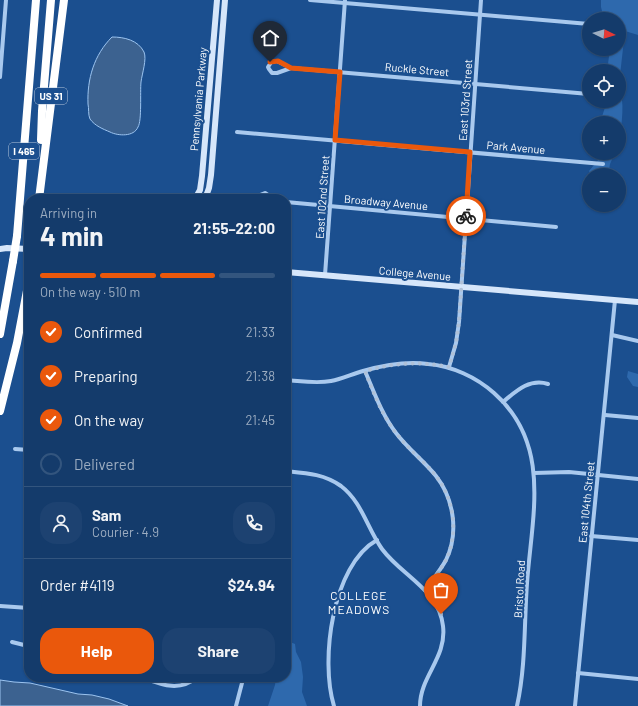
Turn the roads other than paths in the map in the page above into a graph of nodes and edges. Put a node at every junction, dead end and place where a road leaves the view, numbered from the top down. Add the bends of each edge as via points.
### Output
1 (6, 0) edge
2 (31, 0) edge
3 (36, 0) edge
4 (51, 0) edge
5 (64, 0) edge
6 (217, 0) edge
7 (225, 0) edge
8 (310, 0) edge
9 (481, 0) edge
10 (345, 2) edge
11 (480, 15) junction
12 (582, 23) edge
13 (30, 66) junction
14 (291, 68) junction
15 (340, 72) junction
16 (0, 77) edge
17 (476, 84) junction
18 (582, 93) edge
19 (237, 132) dead end
20 (335, 140) junction
21 (470, 152) junction
22 (603, 164) dead end
23 (39, 194) edge
24 (39, 194) edge
25 (198, 194) edge
26 (207, 194) edge
27 (291, 202) edge
28 (330, 206) junction
29 (465, 219) junction
30 (556, 227) dead end
31 (0, 244) edge
32 (7, 248) junction
33 (0, 249) edge
34 (24, 249) edge
35 (291, 272) edge
36 (325, 275) junction
37 (461, 287) junction
38 (638, 297) edge
39 (616, 300) junction
40 (638, 302) edge
41 (24, 307) edge
42 (0, 334) edge
43 (612, 335) junction
44 (638, 340) edge
45 (449, 367) junction
46 (365, 371) junction
47 (291, 380) edge
48 (548, 384) dead end
49 (503, 402) junction
50 (0, 411) edge
51 (605, 415) junction
52 (638, 418) edge
53 (14, 449) dead end
54 (24, 450) edge
55 (291, 471) edge
56 (534, 473) junction
57 (598, 476) junction
58 (638, 479) edge
59 (591, 536) junction
60 (377, 540) junction
61 (638, 540) edge
62 (425, 590) junction
63 (0, 606) edge
64 (24, 608) edge
65 (12, 642) dead end
66 (24, 645) edge
67 (578, 673) junction
68 (638, 679) edge
69 (155, 682) edge
70 (189, 682) edge
71 (242, 682) edge
72 (236, 706) edge
73 (334, 706) edge
74 (420, 706) edge
75 (517, 706) edge
76 (575, 706) edge

1 - 16 street
2 - 13 highway
3 - 13 highway, I 465
4 - 23 highway, I 465 via 42,111
5 - 24 highway, US 31
6 - 25 main road, Pennsylvania Parkway via 202,176
7 - 26 main road, Pennsylvania Parkway via 211,175
8 - 10 street
9 - 11 street, East 103rd Street
10 - 11 street
10 - 15 street, East 102nd Street
11 - 12 street
11 - 17 street, East 103rd Street
13 - 42 highway, I 465, bridge via 17,236
14 - 14 street, Ruckle Street via 275,60 268,66 274,73
14 - 15 street, Ruckle Street
15 - 17 street, Ruckle Street
15 - 20 street, East 102nd Street
17 - 18 street, Ruckle Street
17 - 21 street, East 103rd Street
19 - 20 street, Park Avenue
20 - 21 street, Park Avenue
20 - 28 street, East 102nd Street
21 - 22 street, Park Avenue
21 - 29 street, East 103rd Street
27 - 28 street, Broadway Avenue
28 - 29 street, Broadway Avenue
28 - 36 street, East 102nd Street
29 - 30 street, Broadway Avenue
29 - 37 street, East 103rd Street
31 - 32 main road
32 - 33 main road
32 - 34 main road
35 - 36 main road, College Avenue
36 - 37 main road, College Avenue
37 - 39 main road, College Avenue
37 - 45 street, East 103rd Street via 457,334
38 - 40 street
39 - 40 main road, College Avenue
39 - 43 street, East 104th Street
41 - 50 highway
43 - 44 street
43 - 51 street, East 104th Street
45 - 46 street, Bristol Road via 397,363
45 - 49 street, Bristol Road via 474,378
46 - 47 street, Bristol Road via 332,381
46 - 62 street via 393,429 436,476 450,503 453,526 450,547 446,560
48 - 49 street via 525,385
49 - 56 street, Bristol Road via 524,432
51 - 52 street
51 - 57 street, East 104th Street
53 - 54 street
55 - 60 street via 324,477 335,483 352,497
56 - 57 street via 569,472
56 - 75 street, Bristol Road via 535,501 527,582 524,656
57 - 58 street
57 - 59 street, East 104th Street
59 - 61 street
59 - 67 street, East 104th Street
60 - 62 street via 391,559
60 - 73 street via 364,548 353,562 334,611 329,635 328,663 329,685
62 - 74 street via 441,614 444,639 423,688
63 - 64 street
65 - 66 street
67 - 68 street
67 - 76 street, East 104th Street
69 - 70 street via 176,687
71 - 72 street

